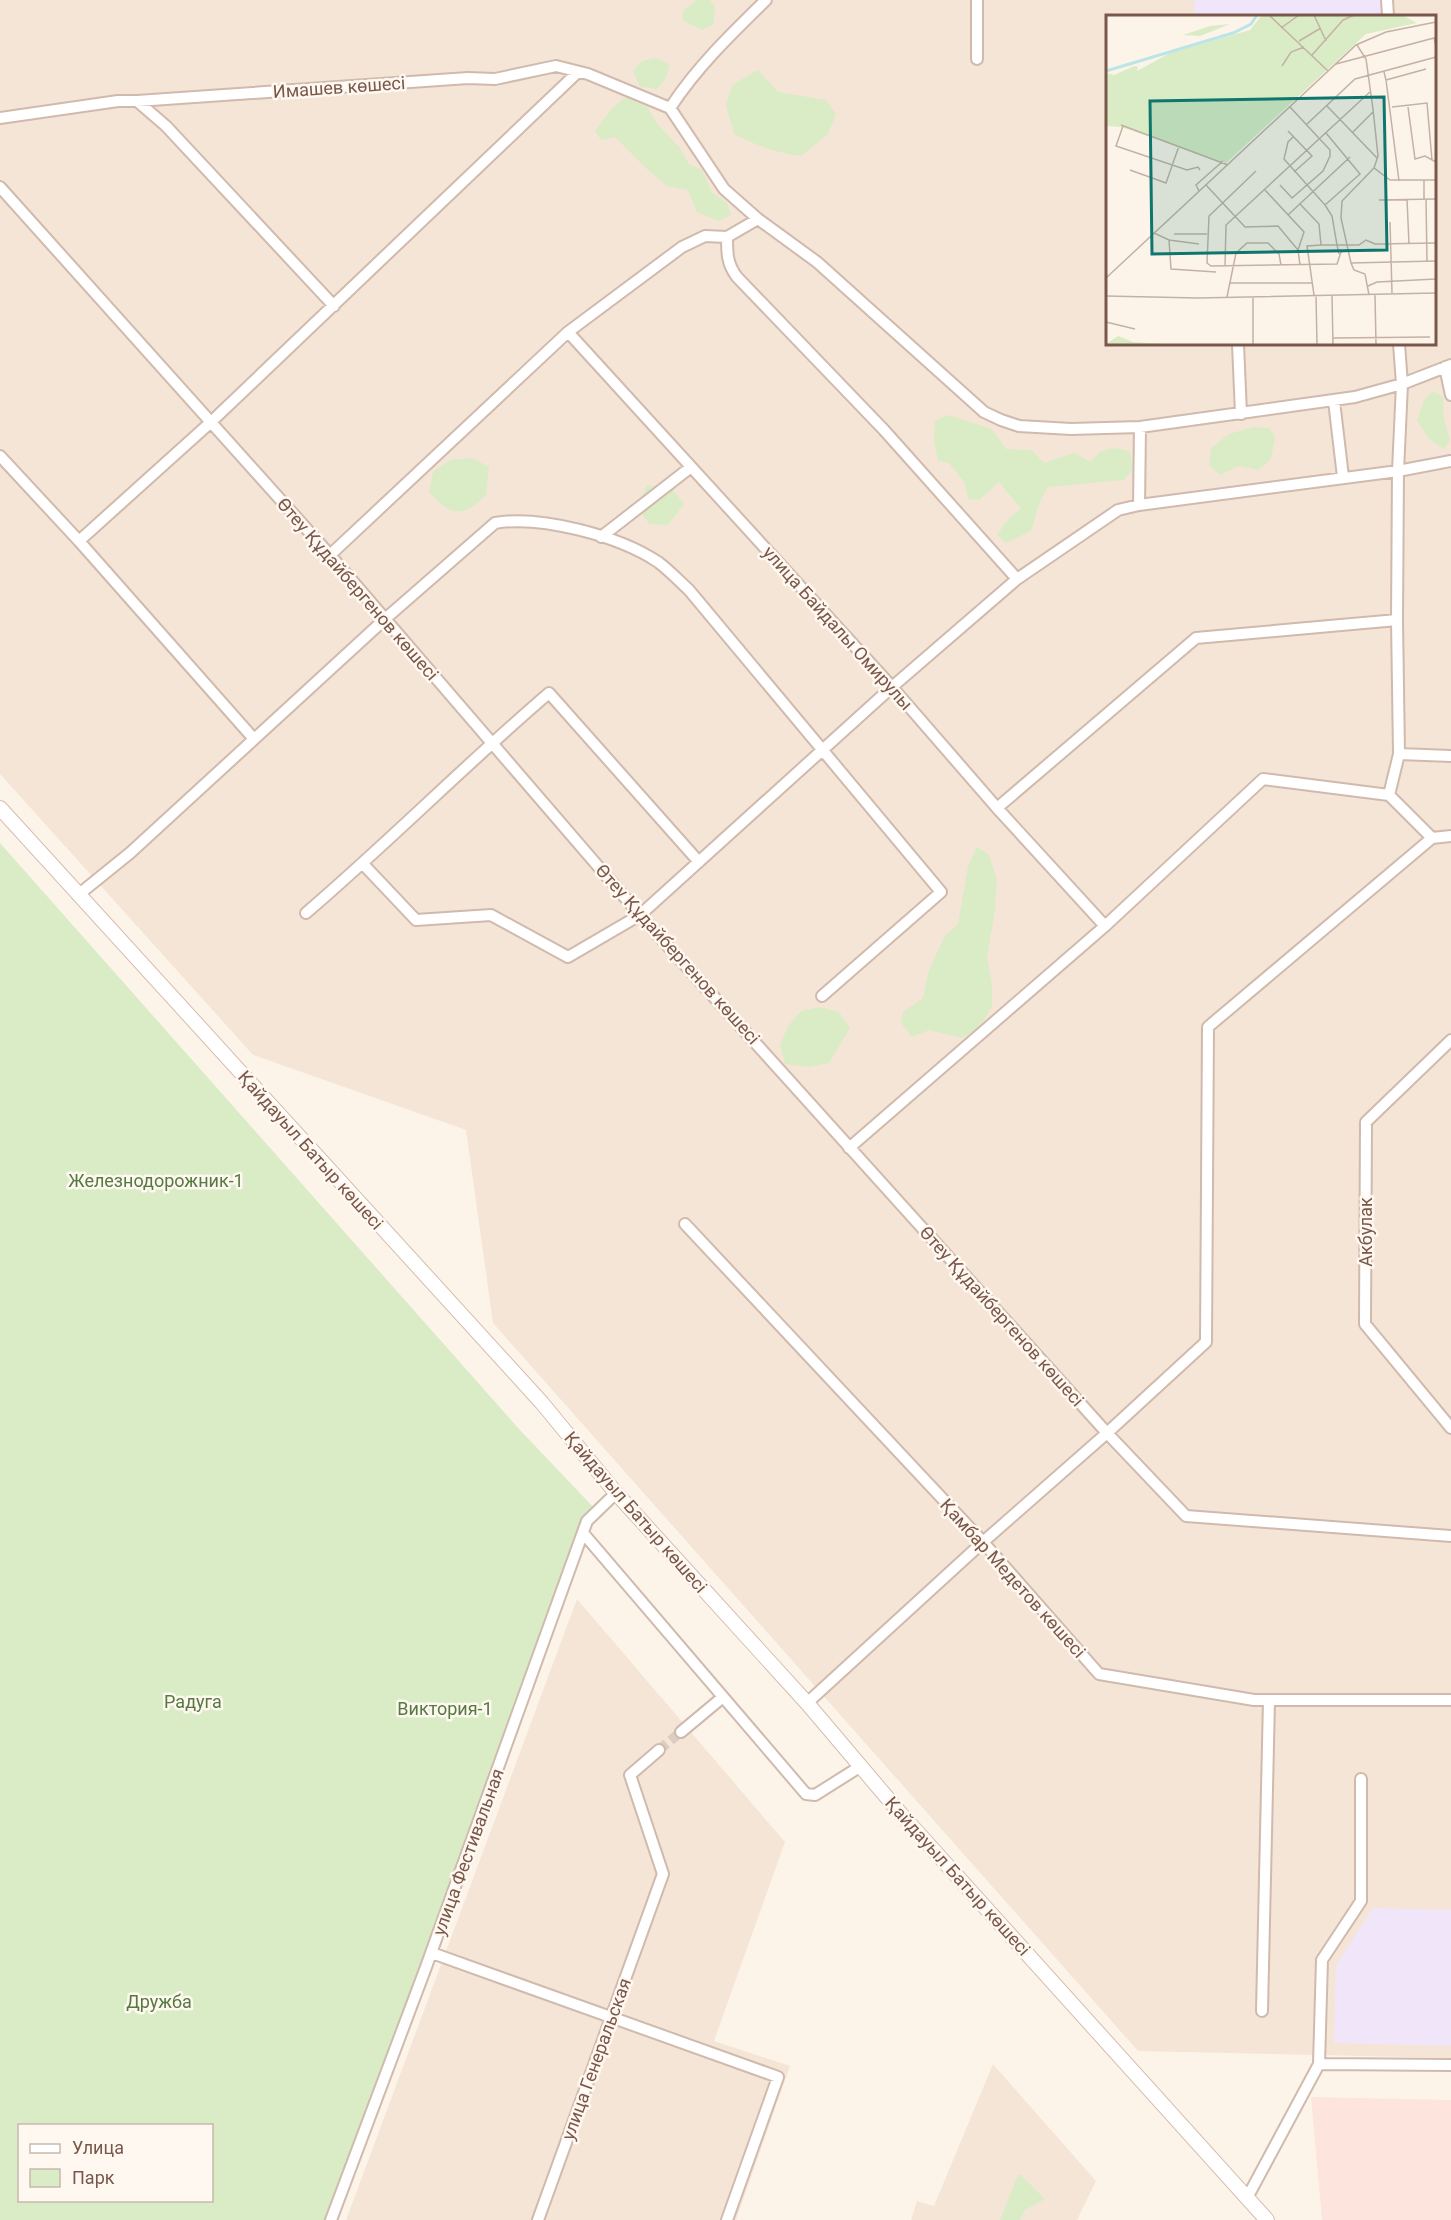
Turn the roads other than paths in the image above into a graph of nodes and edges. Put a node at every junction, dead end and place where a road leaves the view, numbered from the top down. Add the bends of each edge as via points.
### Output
1 (766, 0) edge
2 (977, 0) edge
3 (1387, 0) edge
4 (1388, 15) edge
5 (977, 59) dead end
6 (578, 72) junction
7 (137, 101) junction
8 (670, 108) junction
9 (0, 118) edge
10 (0, 187) edge
11 (758, 219) junction
12 (727, 237) junction
13 (334, 306) junction
14 (568, 332) junction
15 (1238, 345) edge
16 (1400, 345) edge
17 (1448, 366) edge
18 (1402, 384) junction
19 (1451, 395) edge
20 (1334, 401) junction
21 (1241, 414) junction
22 (211, 422) junction
23 (1140, 427) junction
24 (0, 456) edge
25 (1451, 461) edge
26 (691, 467) junction
27 (1398, 471) junction
28 (1343, 477) junction
29 (1139, 505) junction
30 (601, 537) junction
31 (79, 542) junction
32 (330, 555) junction
33 (1017, 579) junction
34 (385, 619) junction
35 (1397, 620) junction
36 (892, 687) junction
37 (254, 739) junction
38 (491, 742) junction
39 (822, 752) junction
40 (1399, 754) junction
41 (1451, 756) edge
42 (1389, 795) junction
43 (0, 808) edge
44 (997, 808) junction
45 (1451, 837) edge
46 (1432, 838) junction
47 (699, 862) junction
48 (363, 864) junction
49 (78, 895) junction
50 (306, 913) dead end
51 (640, 915) junction
52 (1105, 926) junction
53 (822, 996) dead end
54 (1451, 1040) edge
55 (849, 1148) junction
56 (685, 1224) dead end
57 (1451, 1428) edge
58 (1107, 1433) junction
59 (616, 1493) junction
60 (583, 1533) junction
61 (1451, 1536) edge
62 (983, 1542) junction
63 (723, 1697) junction
64 (1269, 1700) junction
65 (1451, 1700) edge
66 (807, 1704) junction
67 (681, 1732) tunnel mouth
68 (659, 1750) tunnel mouth
69 (861, 1766) junction
70 (1361, 1779) dead end
71 (432, 1953) junction
72 (1262, 2011) dead end
73 (611, 2018) junction
74 (1319, 2064) junction
75 (1451, 2066) edge
76 (1247, 2198) junction
77 (331, 2220) edge
78 (538, 2220) edge
79 (727, 2220) edge
80 (1267, 2220) edge

1 - 8 street via 713,51
2 - 5 street
3 - 4 street
6 - 7 street, Имашев көшесі via 556,66 495,79
6 - 8 street, Имашев көшесі
6 - 13 street
7 - 9 street, Имашев көшесі
7 - 13 street via 166,126
8 - 11 street via 724,189
10 - 22 street, Өтеу Құдайбергенов көшесі
11 - 12 street
11 - 23 street via 817,262 984,412 1019,426
12 - 14 street via 705,237 682,247
12 - 33 street via 727,258 737,277 884,430
13 - 22 street
14 - 26 street, улица Байдалы Омирулы
14 - 32 street
15 - 21 street
16 - 18 street
17 - 18 street
17 - 19 street
18 - 20 street
18 - 27 street
20 - 21 street
20 - 28 street
21 - 23 street
22 - 31 street
22 - 32 street, Өтеу Құдайбергенов көшесі
23 - 29 street
24 - 31 street
25 - 27 street
26 - 30 street
26 - 36 street, улица Байдалы Омирулы
27 - 28 street
27 - 35 street
28 - 29 street
29 - 33 street via 1118,510
30 - 34 street via 550,524 513,520 495,523
30 - 39 street via 658,563 688,590
31 - 37 street
32 - 34 street, Өтеу Құдайбергенов көшесі
33 - 36 street
34 - 37 street
34 - 38 street, Өтеу Құдайбергенов көшесі
35 - 40 street
35 - 44 street via 1196,638
36 - 39 street
36 - 44 street, улица Байдалы Омирулы
37 - 49 street via 130,853
38 - 47 street via 549,693
38 - 48 street
38 - 51 street, Өтеу Құдайбергенов көшесі
39 - 47 street
39 - 53 street via 941,892
40 - 41 street
40 - 42 street
42 - 46 street
42 - 52 street via 1263,779
43 - 49 street, Қайдауыл Батыр көшесі
44 - 52 street, улица Байдалы Омирулы
45 - 46 street
46 - 58 street via 1208,1027 1206,1342
47 - 51 street
48 - 50 street
48 - 51 street via 416,920 491,915 568,957
49 - 59 street, Қайдауыл Батыр көшесі via 542,1403
51 - 55 street, Өтеу Құдайбергенов көшесі
52 - 55 street
54 - 57 street, Акбулак via 1366,1122 1365,1324
55 - 58 street, Өтеу Құдайбергенов көшесі
56 - 62 street, Қамбар Медетов көшесі
58 - 61 street, Өтеу Құдайбергенов көшесі via 1186,1516
58 - 62 street
59 - 60 street, улица Фестивальная via 587,1521
59 - 66 street, Қайдауыл Батыр көшесі
60 - 63 street
60 - 71 street, улица Фестивальная
62 - 64 street, Қамбар Медетов көшесі via 1099,1674
62 - 66 street
63 - 67 street
63 - 69 street via 808,1795 815,1795
64 - 65 street, Қамбар Медетов көшесі
64 - 72 street
66 - 69 street, Қайдауыл Батыр көшесі
68 - 73 street, улица Генеральская via 630,1775 663,1874
69 - 76 street, Қайдауыл Батыр көшесі
70 - 74 street via 1360,1900 1322,1960
71 - 73 street
71 - 77 street, улица Фестивальная
73 - 78 street, улица Генеральская
73 - 79 street via 777,2077
74 - 75 street
74 - 76 street
76 - 80 street, Қайдауыл Батыр көшесі

